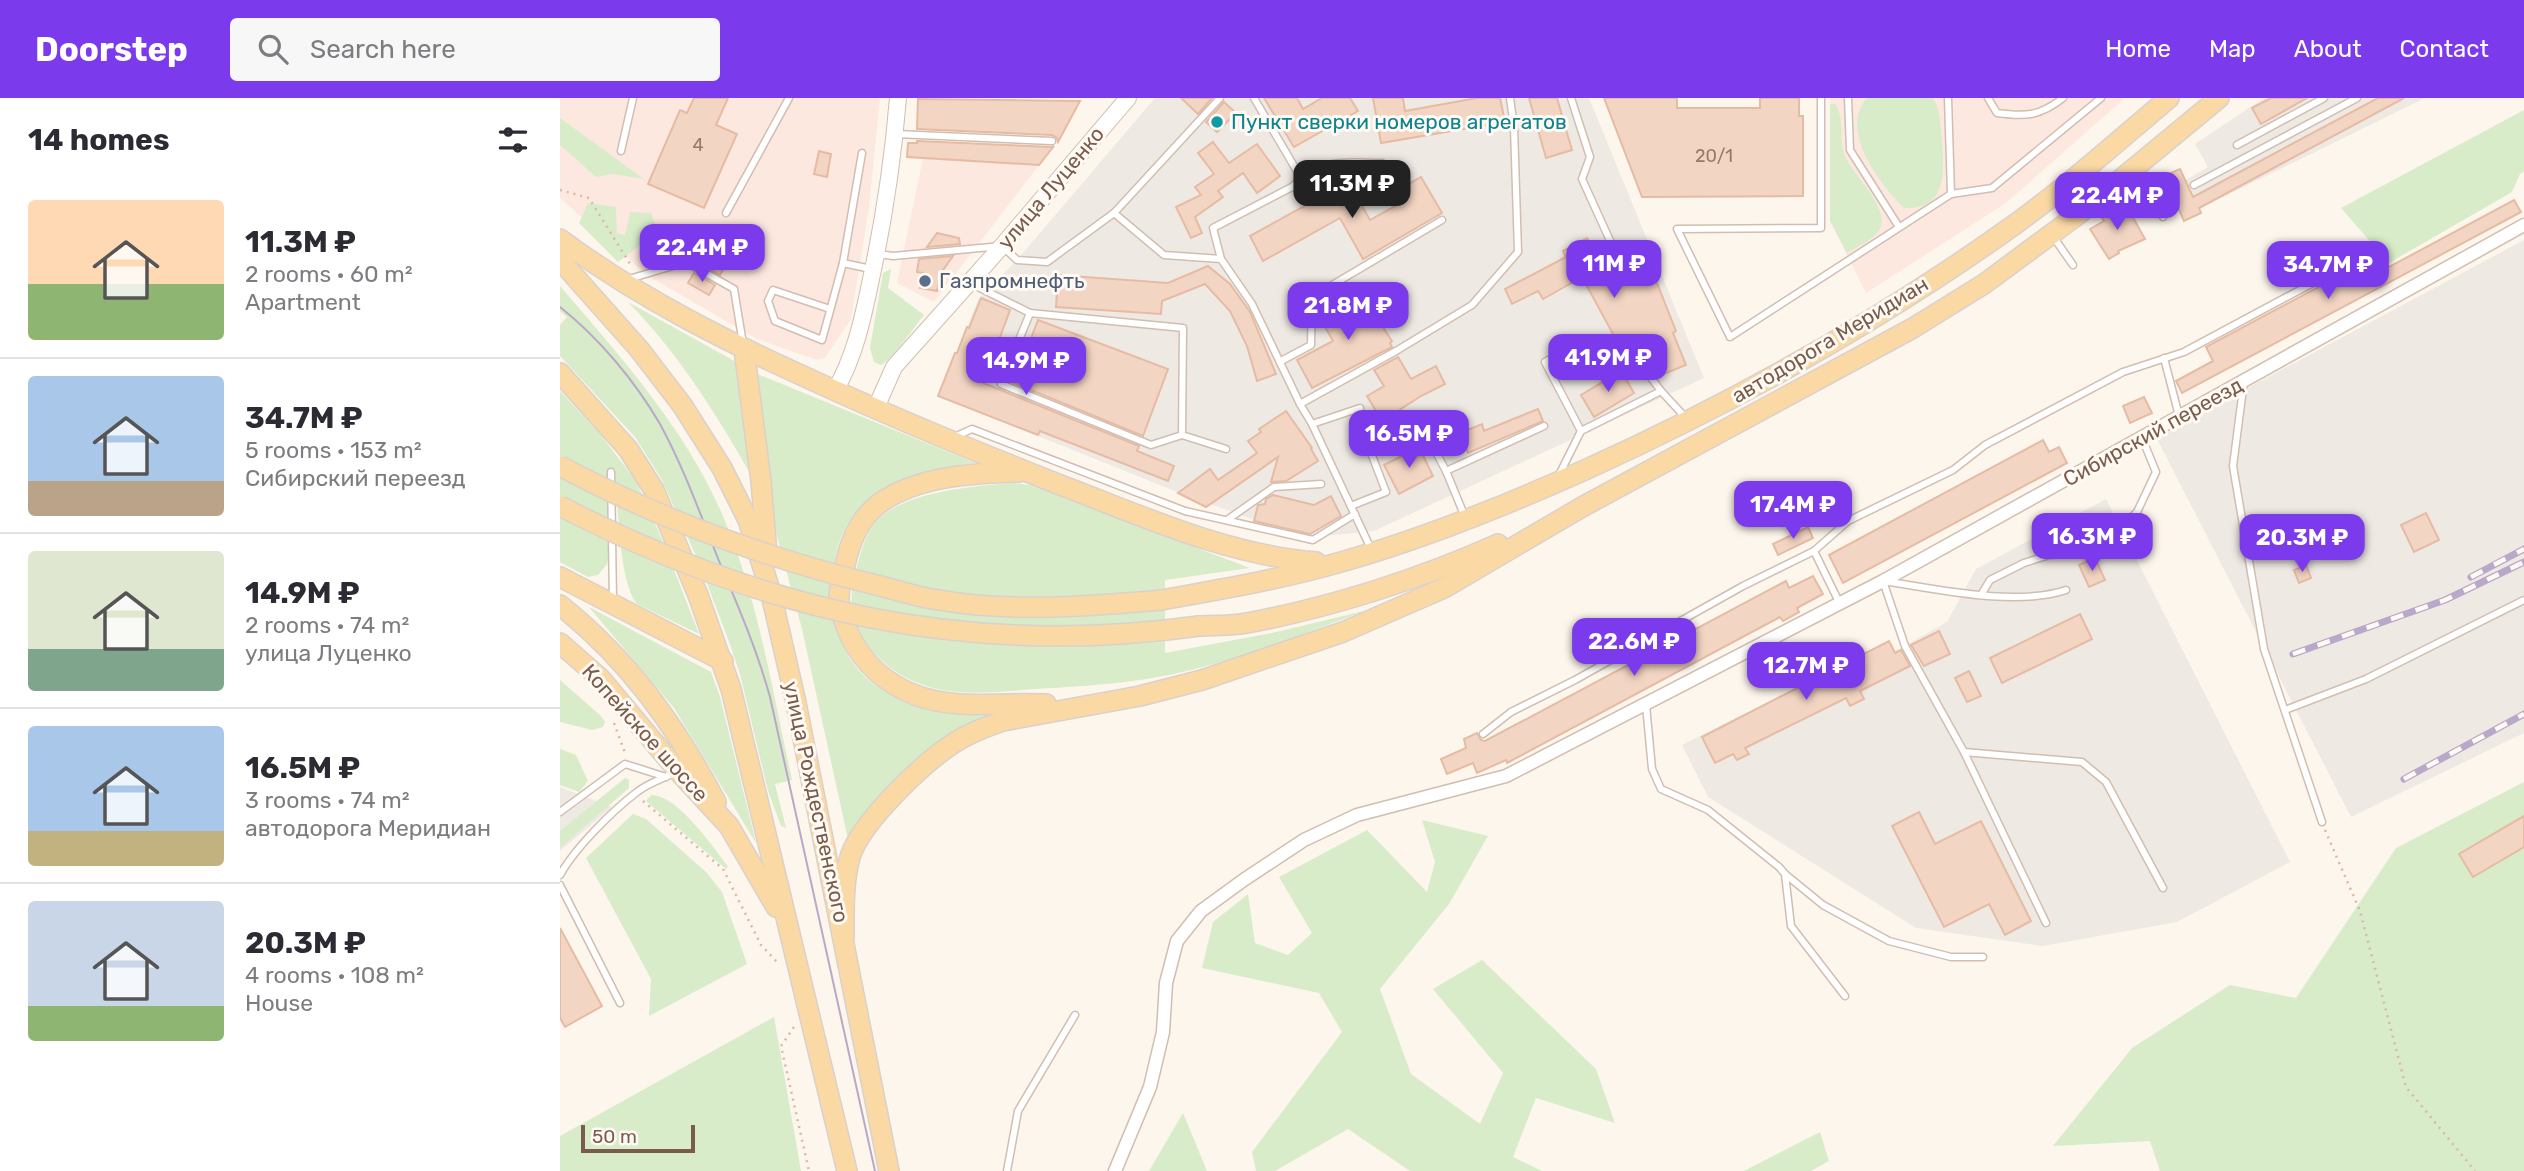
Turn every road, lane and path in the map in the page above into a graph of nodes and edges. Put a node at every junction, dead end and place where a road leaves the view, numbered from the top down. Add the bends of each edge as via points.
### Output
1 (633, 98) edge
2 (789, 98) edge
3 (898, 98) edge
4 (1128, 98) edge
5 (1220, 98) edge
6 (1254, 98) edge
7 (1510, 98) edge
8 (1571, 98) edge
9 (1821, 98) edge
10 (1847, 98) edge
11 (1948, 98) edge
12 (1988, 98) edge
13 (2063, 98) edge
14 (2101, 98) edge
15 (2169, 98) edge
16 (2219, 98) edge
17 (2324, 98) edge
18 (2357, 98) edge
19 (895, 134) junction
20 (1052, 141) dead end
21 (2237, 145) dead end
22 (621, 151) dead end
23 (862, 153) dead end
24 (1382, 163) dead end
25 (2130, 173) junction
26 (1301, 178) junction
27 (2194, 185) dead end
28 (560, 190) edge
29 (1951, 194) junction
30 (726, 213) dead end
31 (1114, 213) junction
32 (2163, 217) dead end
33 (1442, 219) dead end
34 (2524, 225) edge
35 (1899, 227) junction
36 (2052, 234) junction
37 (560, 239) edge
38 (1612, 245) dead end
39 (1002, 246) junction
40 (2376, 249) dead end
41 (1221, 259) junction
42 (560, 260) edge
43 (875, 261) junction
44 (843, 263) junction
45 (2073, 265) dead end
46 (629, 279) junction
47 (968, 282) junction
48 (830, 310) junction
49 (1030, 313) junction
50 (1586, 340) dead end
51 (744, 349) junction
52 (2164, 358) junction
53 (1637, 359) dead end
54 (1281, 361) junction
55 (560, 373) edge
56 (2245, 380) junction
57 (835, 391) junction
58 (1661, 391) junction
59 (1300, 404) junction
60 (1360, 408) dead end
61 (875, 410) junction
62 (2180, 418) junction
63 (1689, 421) junction
64 (1312, 424) junction
65 (1544, 426) dead end
66 (1581, 432) junction
67 (1182, 435) junction
68 (2142, 438) junction
69 (947, 441) junction
70 (1226, 449) dead end
71 (560, 466) edge
72 (1446, 471) junction
73 (611, 472) dead end
74 (1027, 472) junction
75 (1321, 484) dead end
76 (1554, 484) junction
77 (560, 506) edge
78 (1351, 506) junction
79 (1582, 506) junction
80 (1185, 511) junction
81 (1355, 514) junction
82 (1227, 520) junction
83 (1466, 520) junction
84 (1176, 529) junction
85 (1814, 551) junction
86 (1373, 553) junction
87 (1338, 564) junction
88 (560, 577) edge
89 (1883, 581) junction
90 (770, 590) junction
91 (2066, 590) dead end
92 (1981, 595) junction
93 (2524, 600) edge
94 (560, 604) edge
95 (1840, 604) junction
96 (613, 606) junction
97 (560, 643) edge
98 (723, 662) junction
99 (1087, 705) junction
100 (1646, 705) junction
101 (2284, 710) junction
102 (611, 716) dead end
103 (1483, 734) dead end
104 (1964, 752) junction
105 (629, 765) junction
106 (672, 774) junction
107 (638, 791) junction
108 (560, 811) edge
109 (2322, 822) joint
110 (729, 826) junction
111 (1785, 874) junction
112 (560, 875) edge
113 (560, 885) edge
114 (2163, 888) dead end
115 (2046, 923) dead end
116 (789, 929) junction
117 (844, 937) junction
118 (1983, 957) dead end
119 (784, 969) dead end
120 (1845, 996) dead end
121 (620, 1003) dead end
122 (1075, 1015) dead end
123 (796, 1024) dead end
124 (809, 1171) edge
125 (846, 1171) edge
126 (889, 1171) edge
127 (1007, 1171) edge
128 (1115, 1171) edge
129 (2475, 1171) edge

1 - 22 lane
2 - 30 lane
3 - 19 street
4 - 39 street, улица Луценко
5 - 31 lane
6 - 26 lane
7 - 59 lane via 1518,252 1472,304
8 - 38 lane via 1590,157 1582,178
9 - 35 lane via 1821,228 1677,229 1730,337
10 - 35 lane via 1850,150
11 - 29 lane
12 - 13 lane via 1997,113 2015,116 2046,110
14 - 29 lane via 1992,188
15 - 63 main road, автодорога Меридиан via 2014,225 1815,354
16 - 25 main road, автодорога Меридиан
17 - 21 lane
18 - 27 lane
19 - 20 lane
19 - 43 street
23 - 44 lane
24 - 26 lane via 1326,163
25 - 32 lane
25 - 36 main road, автодорога Меридиан
26 - 41 lane via 1213,228
28 - 46 path via 589,198
29 - 35 lane
31 - 39 lane via 1047,262 1017,260
31 - 41 lane via 1164,255
33 - 54 lane via 1312,297 1311,345
34 - 56 street, Сибирский переезд
36 - 45 lane
36 - 79 main road, автодорога Меридиан via 1913,328
37 - 46 main road
39 - 43 lane
39 - 47 street, улица Луценко
40 - 52 lane via 2184,352
41 - 54 lane via 1252,304
42 - 90 main road, улица Рождественского via 639,349 708,444 748,520
43 - 44 lane
43 - 57 street via 849,367
44 - 48 lane
46 - 51 main road
46 - 51 lane via 686,262 734,289
47 - 49 lane
47 - 61 street, улица Луценко via 894,367
48 - 48 lane via 822,340 775,321 768,300 773,290
49 - 67 lane via 1183,328
49 - 67 lane via 1001,384 1151,445
50 - 66 lane via 1545,362
51 - 57 main road
51 - 90 main road
52 - 62 lane
52 - 85 lane via 2123,372 1985,445 1953,470 1849,521
53 - 58 lane
54 - 59 lane
55 - 98 main road via 628,449 650,481
56 - 62 street, Сибирский переезд
56 - 101 lane via 2233,467 2264,649
57 - 61 main road
58 - 63 lane
58 - 66 lane
59 - 64 lane
60 - 64 lane
61 - 69 main road
62 - 68 street, Сибирский переезд
63 - 76 main road, автодорога Меридиан
64 - 78 lane
65 - 72 lane
66 - 76 lane
67 - 70 lane
68 - 89 street, Сибирский переезд
68 - 92 lane via 2155,472 2132,518 2070,554 2049,555 1990,580
69 - 74 main road
69 - 80 lane via 972,429
71 - 87 main road, автодорога Меридиан, bridge via 646,508 776,559 940,601 1060,607 1162,600
72 - 78 lane via 1423,428 1371,453 1386,492
72 - 83 lane
73 - 96 lane
74 - 84 main road
74 - 99 main road via 930,482 879,504 863,518 848,552 839,598 843,620 868,666 919,696 968,704
75 - 82 lane via 1274,486
76 - 83 main road, автодорога Меридиан
77 - 79 main road, bridge via 653,552 750,588 879,621 1011,636 1118,635 1246,623 1357,595 1481,552
78 - 81 lane
79 - 99 main road via 1444,587 1343,632 1167,690
80 - 82 lane
80 - 84 lane
81 - 82 lane via 1313,540
81 - 86 lane
83 - 86 main road, автодорога Меридиан
84 - 87 main road via 1254,554
85 - 95 lane
85 - 103 lane via 1511,712
86 - 87 main road, автодорога Меридиан
88 - 96 main road
89 - 92 lane
89 - 95 street, Сибирский переезд
89 - 104 lane via 1905,646
90 - 117 main road, улица Рождественского
91 - 92 lane via 2047,596
93 - 101 lane via 2366,679
94 - 110 main road, Копейское шоссе via 589,627 643,685 700,771
95 - 100 street, Сибирский переезд
96 - 98 main road
97 - 106 main road, Копейское шоссе via 601,679
98 - 116 main road
99 - 117 main road via 987,726 953,743 910,779 878,813 851,855 844,890
100 - 111 lane via 1652,769 1661,789 1707,810
100 - 128 street, Сибирский переезд via 1506,776 1357,814 1304,840 1201,911 1177,941 1150,1087
101 - 109 lane
102 - 105 path
104 - 114 lane via 2089,766 2106,782
104 - 115 lane
105 - 106 lane
105 - 108 lane
106 - 107 lane
106 - 110 main road, Копейское шоссе
107 - 112 lane via 593,833
107 - 119 path via 642,800 723,869 761,945
109 - 129 path via 2360,911 2406,1087
110 - 116 main road, Копейское шоссе
111 - 118 lane via 1823,905 1889,941 1951,957
111 - 120 lane via 1791,926
113 - 121 lane
116 - 125 main road
117 - 126 main road, улица Рождественского
122 - 127 lane via 1018,1111
123 - 124 path via 781,1046

